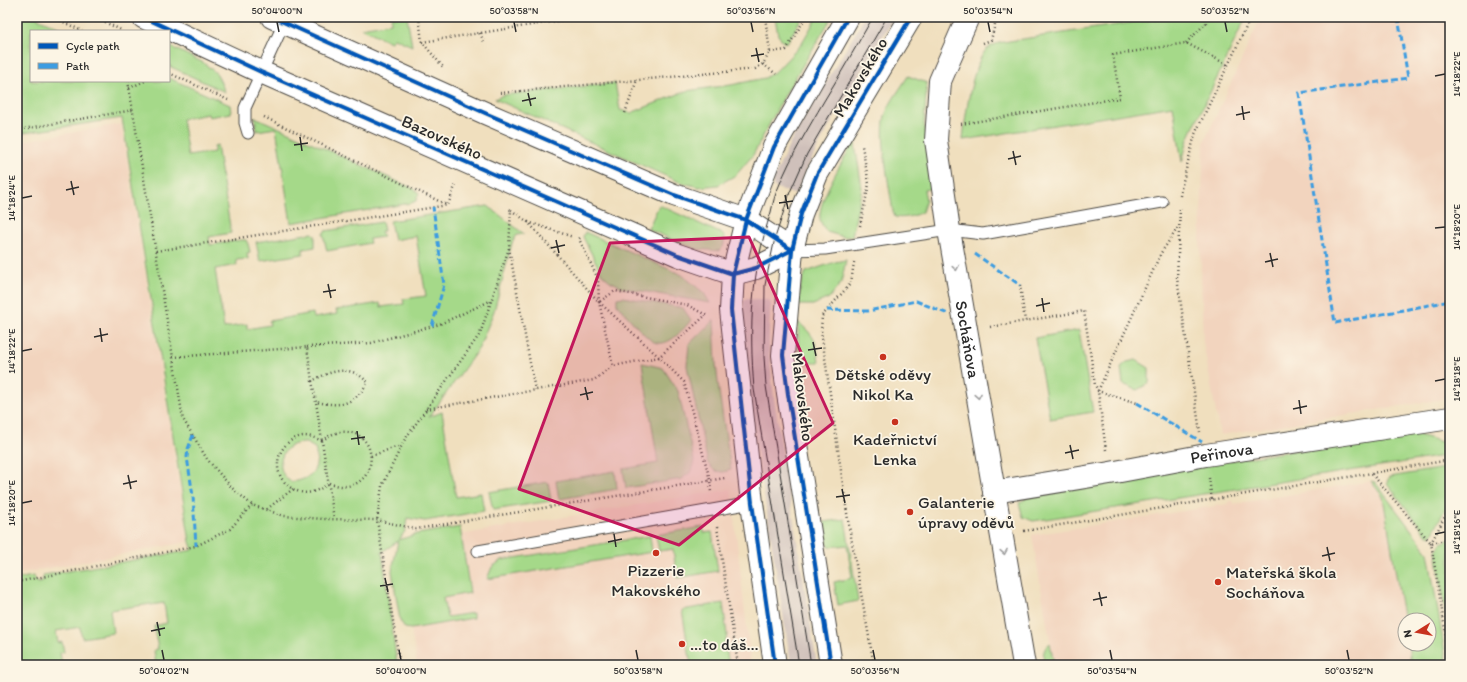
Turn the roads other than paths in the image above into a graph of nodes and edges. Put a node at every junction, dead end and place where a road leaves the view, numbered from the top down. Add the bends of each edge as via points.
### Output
1 (143, 17) edge
2 (848, 17) edge
3 (911, 17) edge
4 (968, 17) edge
5 (278, 20) edge
6 (261, 72) junction
7 (248, 133) dead end
8 (1162, 202) dead end
9 (746, 220) junction
10 (949, 230) junction
11 (792, 250) junction
12 (733, 274) junction
13 (1450, 418) edge
14 (994, 492) junction
15 (752, 503) junction
16 (478, 550) dead end
17 (775, 665) edge
18 (831, 665) edge
19 (1024, 665) edge

1 - 6 street, Bazovského
2 - 9 street via 774,147
3 - 11 street, Makovského via 817,174 801,214
4 - 10 street, Socháňova via 940,81 936,140
5 - 6 lane
5 - 9 street via 674,195
6 - 7 lane via 245,108
6 - 12 street, Bazovského via 678,255
8 - 10 lane via 983,234
9 - 11 street
9 - 12 street
10 - 11 lane via 825,249
10 -> 14 street, Socháňova
11 - 12 street via 756,268
11 - 18 street, Makovského via 783,355
12 - 15 street via 731,310
13 - 14 street, Peřinova via 1206,455
14 -> 19 street, Socháňova
15 - 16 lane
15 - 17 street

